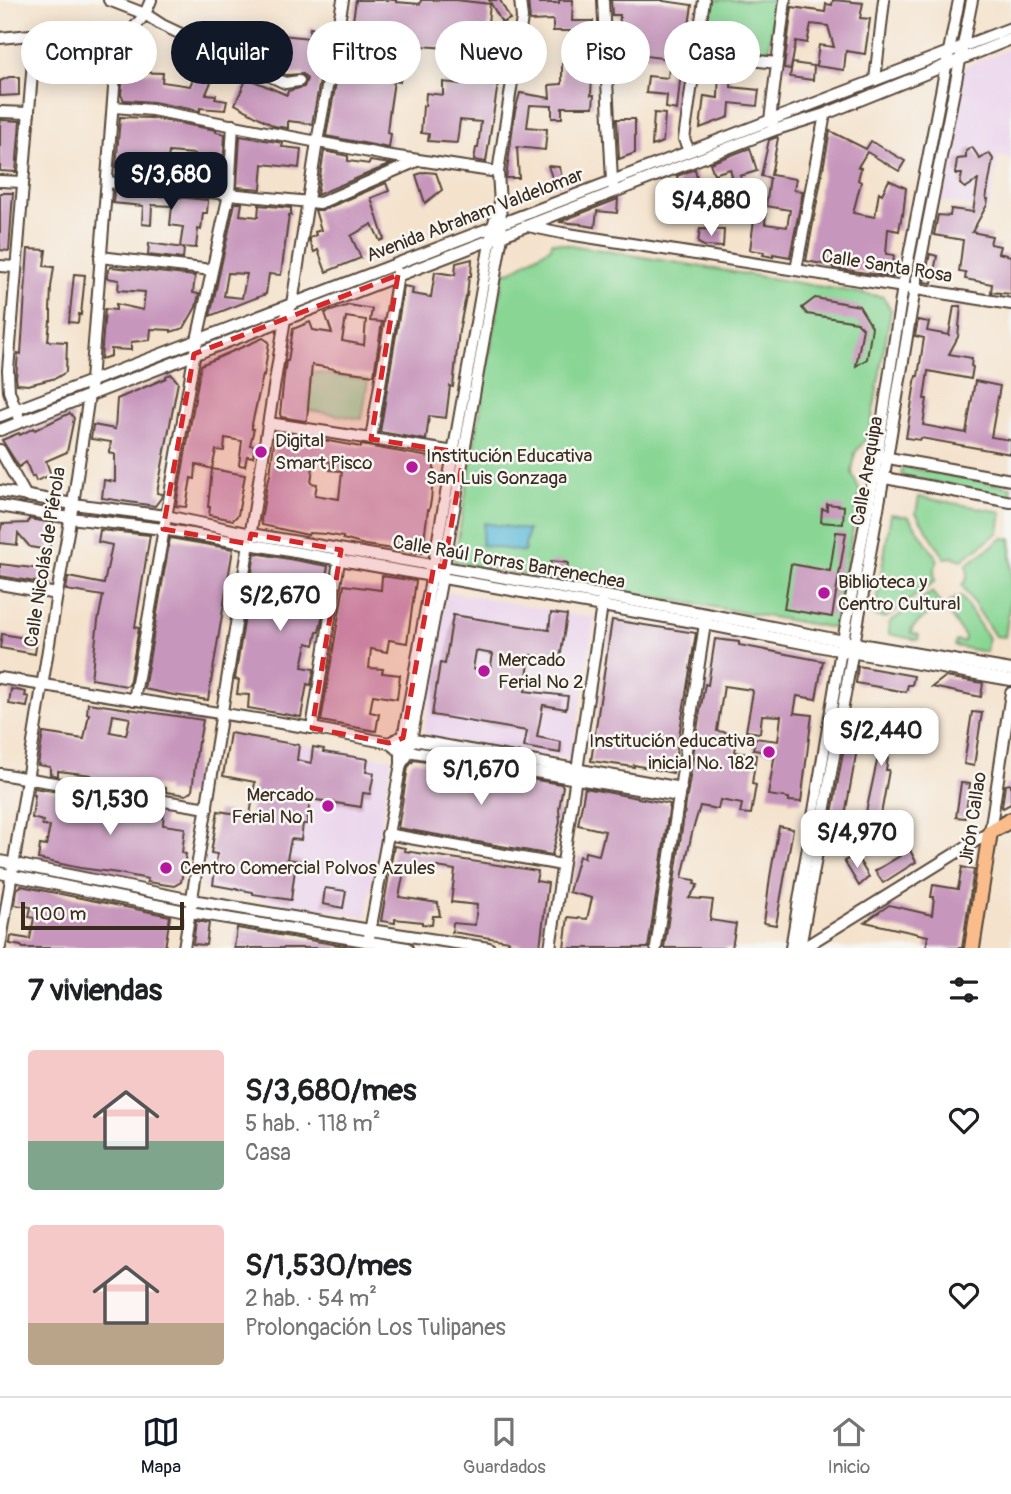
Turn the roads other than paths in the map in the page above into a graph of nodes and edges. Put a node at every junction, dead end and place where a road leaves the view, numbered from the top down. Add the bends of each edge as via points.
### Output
1 (109, 0) edge
2 (151, 0) edge
3 (343, 0) edge
4 (520, 0) edge
5 (603, 0) edge
6 (704, 0) edge
7 (785, 0) edge
8 (884, 0) edge
9 (972, 0) edge
10 (958, 5) edge
11 (145, 14) junction
12 (140, 21) edge
13 (701, 21) edge
14 (1011, 28) edge
15 (21, 37) edge
16 (0, 38) edge
17 (1011, 39) edge
18 (963, 47) junction
19 (947, 58) junction
20 (960, 60) junction
21 (760, 61) edge
22 (777, 63) junction
23 (875, 80) junction
24 (299, 81) dead end
25 (31, 84) edge
26 (115, 84) edge
27 (692, 84) edge
28 (114, 107) junction
29 (0, 112) edge
30 (29, 113) junction
31 (825, 114) junction
32 (233, 125) junction
33 (772, 125) junction
34 (317, 142) junction
35 (688, 152) junction
36 (420, 160) junction
37 (498, 172) junction
38 (0, 181) edge
39 (23, 182) junction
40 (107, 182) junction
41 (613, 186) junction
42 (229, 194) junction
43 (307, 202) junction
44 (561, 212) junction
45 (528, 226) junction
46 (499, 229) junction
47 (562, 233) junction
48 (100, 257) junction
49 (0, 266) edge
50 (16, 267) junction
51 (212, 270) junction
52 (396, 270) junction
53 (796, 270) junction
54 (903, 286) junction
55 (915, 288) junction
56 (292, 304) junction
57 (1011, 304) edge
58 (285, 319) junction
59 (197, 340) junction
60 (194, 354) junction
61 (91, 381) junction
62 (89, 395) junction
63 (16, 409) junction
64 (0, 416) edge
65 (21, 421) junction
66 (269, 423) junction
67 (0, 430) edge
68 (371, 439) junction
69 (0, 450) edge
70 (459, 452) junction
71 (882, 457) junction
72 (879, 477) junction
73 (1011, 480) edge
74 (0, 491) edge
75 (26, 496) junction
76 (1011, 502) edge
77 (73, 504) junction
78 (0, 506) edge
79 (166, 516) junction
80 (71, 518) junction
81 (163, 528) junction
82 (250, 539) junction
83 (340, 555) junction
84 (438, 571) junction
85 (0, 584) edge
86 (57, 594) junction
87 (602, 601) junction
88 (706, 619) junction
89 (848, 646) junction
90 (1011, 670) edge
91 (0, 678) edge
92 (1011, 680) edge
93 (42, 685) junction
94 (1011, 693) edge
95 (134, 699) junction
96 (222, 714) junction
97 (312, 728) junction
98 (406, 745) junction
99 (0, 774) edge
100 (577, 774) junction
101 (27, 778) junction
102 (680, 792) junction
103 (207, 808) junction
104 (1011, 820) edge
105 (990, 832) junction
106 (387, 834) junction
107 (0, 861) edge
108 (562, 866) junction
109 (13, 869) junction
110 (0, 873) edge
111 (192, 900) junction
112 (190, 912) junction
113 (369, 940) edge
114 (0, 947) edge
115 (184, 948) edge
116 (407, 948) edge
117 (489, 948) edge
118 (550, 948) edge
119 (656, 948) edge
120 (791, 948) edge
121 (801, 948) edge
122 (972, 948) edge

1 - 11 street
2 - 11 street
3 - 34 street
4 - 37 street via 522,18
5 - 41 street
6 - 13 street
7 - 22 street
8 - 23 street
9 - 18 street, Calle Arequipa
10 - 19 street, Calle Arequipa
11 - 12 street
11 - 24 street via 285,83
14 - 18 street, Avenida Abraham Valdelomar
15 - 16 street
17 - 20 street, Avenida Abraham Valdelomar
18 - 19 street, Avenida Abraham Valdelomar
18 - 20 street, Calle Arequipa
19 - 20 street, Avenida Abraham Valdelomar
19 - 23 street, Avenida Abraham Valdelomar
19 - 31 street, Avenida Abraham Valdelomar
19 - 54 street, Calle Arequipa
20 - 55 street, Calle Arequipa
21 - 22 street
22 - 33 street
23 - 33 street, Avenida Abraham Valdelomar
25 - 30 street
26 - 28 street, Calle Nicolás de Piérola
27 - 35 street via 684,139
28 - 32 street
28 - 40 street, Calle Nicolás de Piérola
29 - 30 street
30 - 39 street
31 - 33 street, Avenida Abraham Valdelomar
31 - 53 street
32 - 34 street
32 - 42 street
33 - 35 street, Avenida Abraham Valdelomar
33 - 41 street, Avenida Abraham Valdelomar
34 - 36 street
34 - 43 street
35 - 41 street, Avenida Abraham Valdelomar
36 - 37 street
36 - 43 street via 320,203
37 - 46 street
38 - 39 street
39 - 50 street
40 - 42 street
40 - 48 street, Calle Nicolás de Piérola
41 - 44 street, Avenida Abraham Valdelomar
41 - 46 street, Avenida Abraham Valdelomar
42 - 43 street
42 - 51 street
43 - 56 street
44 - 45 street, Avenida Abraham Valdelomar
44 - 47 street via 555,225
45 - 46 street, Calle Santa Rosa
45 - 47 street, Calle Santa Rosa
46 - 52 street, Avenida Abraham Valdelomar
46 - 70 street
47 - 53 street, Calle Santa Rosa
48 - 51 street
48 - 61 street, Calle Nicolás de Piérola
49 - 50 street
50 - 63 street via 8,381
51 - 59 street
52 - 56 street, Avenida Abraham Valdelomar
52 - 58 street, Avenida Abraham Valdelomar
52 - 68 street
53 - 54 street, Calle Santa Rosa
54 - 55 street, Calle Santa Rosa
54 - 71 street, Calle Arequipa
55 - 57 street, Calle Santa Rosa
55 - 71 street, Calle Arequipa
56 - 58 street
56 - 59 street, Avenida Abraham Valdelomar
58 - 60 street, Avenida Abraham Valdelomar
58 - 66 street
59 - 60 street
59 - 61 street, Avenida Abraham Valdelomar
60 - 62 street, Avenida Abraham Valdelomar
60 - 79 street
61 - 62 street, Calle Nicolás de Piérola
61 - 63 street, Avenida Abraham Valdelomar
62 - 65 street, Avenida Abraham Valdelomar
62 - 77 street, Calle Nicolás de Piérola
63 - 64 street, Avenida Abraham Valdelomar
63 - 65 street
65 - 67 street, Avenida Abraham Valdelomar
66 - 68 street
66 - 82 street
68 - 70 street
69 - 75 street
70 - 84 street
71 - 72 street, Calle Arequipa
71 - 73 street
72 - 76 street
72 - 89 street, Calle Arequipa
74 - 75 street, Calle Raúl Porras Barrenechea
75 - 77 street, Calle Raúl Porras Barrenechea
77 - 79 street, Calle Raúl Porras Barrenechea
77 - 80 street, Calle Nicolás de Piérola
78 - 80 street, Calle Raúl Porras Barrenechea
79 - 81 street
79 - 82 street, Calle Raúl Porras Barrenechea
80 - 81 street, Calle Raúl Porras Barrenechea
80 - 86 street, Calle Nicolás de Piérola
81 - 82 street, Calle Raúl Porras Barrenechea
81 - 95 street
82 - 83 street, Calle Raúl Porras Barrenechea
82 - 96 street
83 - 84 street, Calle Raúl Porras Barrenechea
83 - 97 street
84 - 87 street, Calle Raúl Porras Barrenechea
84 - 98 street
85 - 86 street
86 - 93 street, Calle Nicolás de Piérola
87 - 88 street, Calle Raúl Porras Barrenechea
87 - 100 street
88 - 89 street, Calle Raúl Porras Barrenechea
88 - 102 street
89 - 90 street, Calle Raúl Porras Barrenechea
89 - 92 street, Calle Raúl Porras Barrenechea
89 - 120 street, Calle Arequipa
89 - 121 street, Calle Arequipa
91 - 93 street
93 - 95 street
93 - 101 street, Calle Nicolás de Piérola
94 - 105 street, Jirón Callao
95 - 96 street
96 - 97 street
96 - 103 street
97 - 98 street via 389,743 398,738
98 - 100 street
98 - 106 street
99 - 101 street
100 - 102 street
100 - 108 street
101 - 103 street
101 - 109 street, Calle Nicolás de Piérola
102 - 119 street
103 - 111 street
104 - 105 main road
105 - 121 street
105 - 122 main road, Jirón Callao
106 - 108 street
106 - 113 street
107 - 109 street
108 - 118 street
109 - 110 street
109 - 111 street
109 - 112 street
109 - 114 street, Calle Nicolás de Piérola
111 - 112 street
111 - 113 street
112 - 113 street
112 - 115 street
113 - 116 street
113 - 117 street

